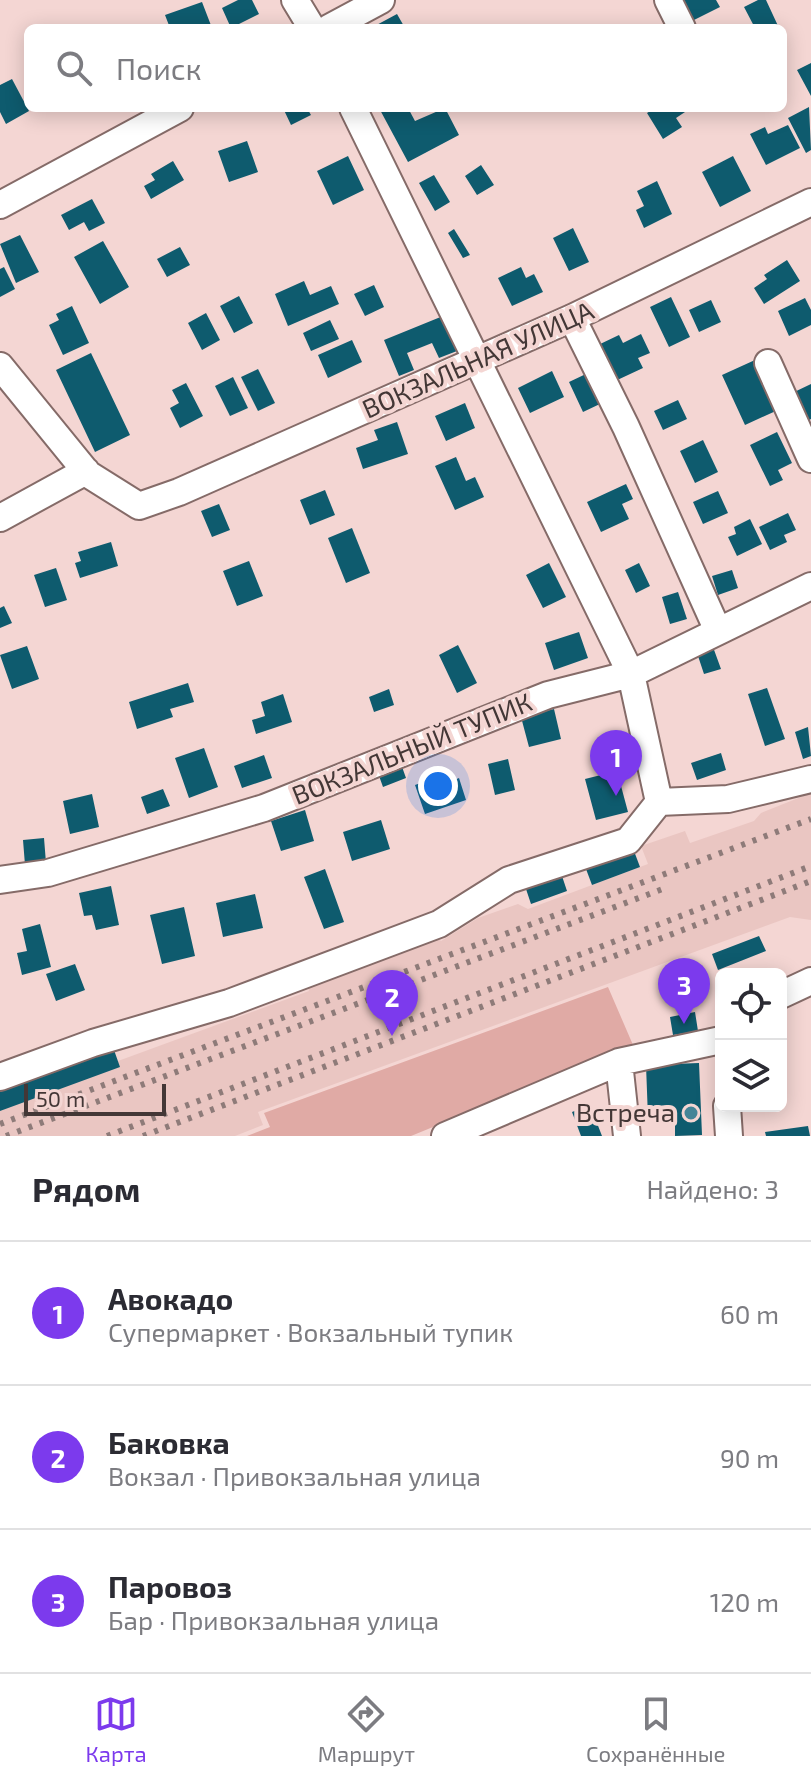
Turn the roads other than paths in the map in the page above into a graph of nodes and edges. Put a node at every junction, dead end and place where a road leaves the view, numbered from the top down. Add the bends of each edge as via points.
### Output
1 (295, 0) edge
2 (381, 0) edge
3 (668, 0) edge
4 (310, 24) edge
5 (336, 24) edge
6 (680, 24) edge
7 (173, 112) edge
8 (355, 112) edge
9 (811, 202) edge
10 (0, 205) edge
11 (572, 318) junction
12 (479, 361) junction
13 (768, 363) dead end
14 (0, 366) edge
15 (811, 459) edge
16 (86, 471) junction
17 (0, 518) edge
18 (811, 586) edge
19 (718, 631) junction
20 (631, 674) junction
21 (811, 779) edge
22 (659, 802) junction
23 (0, 880) edge
24 (811, 981) edge
25 (787, 992) edge
26 (715, 1041) edge
27 (619, 1062) junction
28 (0, 1077) edge
29 (727, 1112) edge
30 (445, 1136) edge
31 (627, 1136) edge
32 (729, 1136) edge

1 - 4 street
2 - 5 street
3 - 6 street
7 - 10 street
8 - 12 street
9 - 11 street, ВОКЗАЛЬНАЯ УЛИЦА
11 - 12 street, ВОКЗАЛЬНАЯ УЛИЦА
11 - 19 street
12 - 16 street, ВОКЗАЛЬНАЯ УЛИЦА via 139,506
12 - 20 street
13 - 15 street
14 - 16 street
16 - 17 street
18 - 19 street, ВОКЗАЛЬНЫЙ ТУПИК
19 - 20 street, ВОКЗАЛЬНЫЙ ТУПИК
20 - 22 street
20 - 23 street, ВОКЗАЛЬНЫЙ ТУПИК via 548,695 264,808 48,873
21 - 22 street via 728,799
22 - 28 street via 628,841 509,880 439,924 229,1003
24 - 25 street
26 - 27 street
27 - 30 street
27 - 31 street
29 - 32 street

